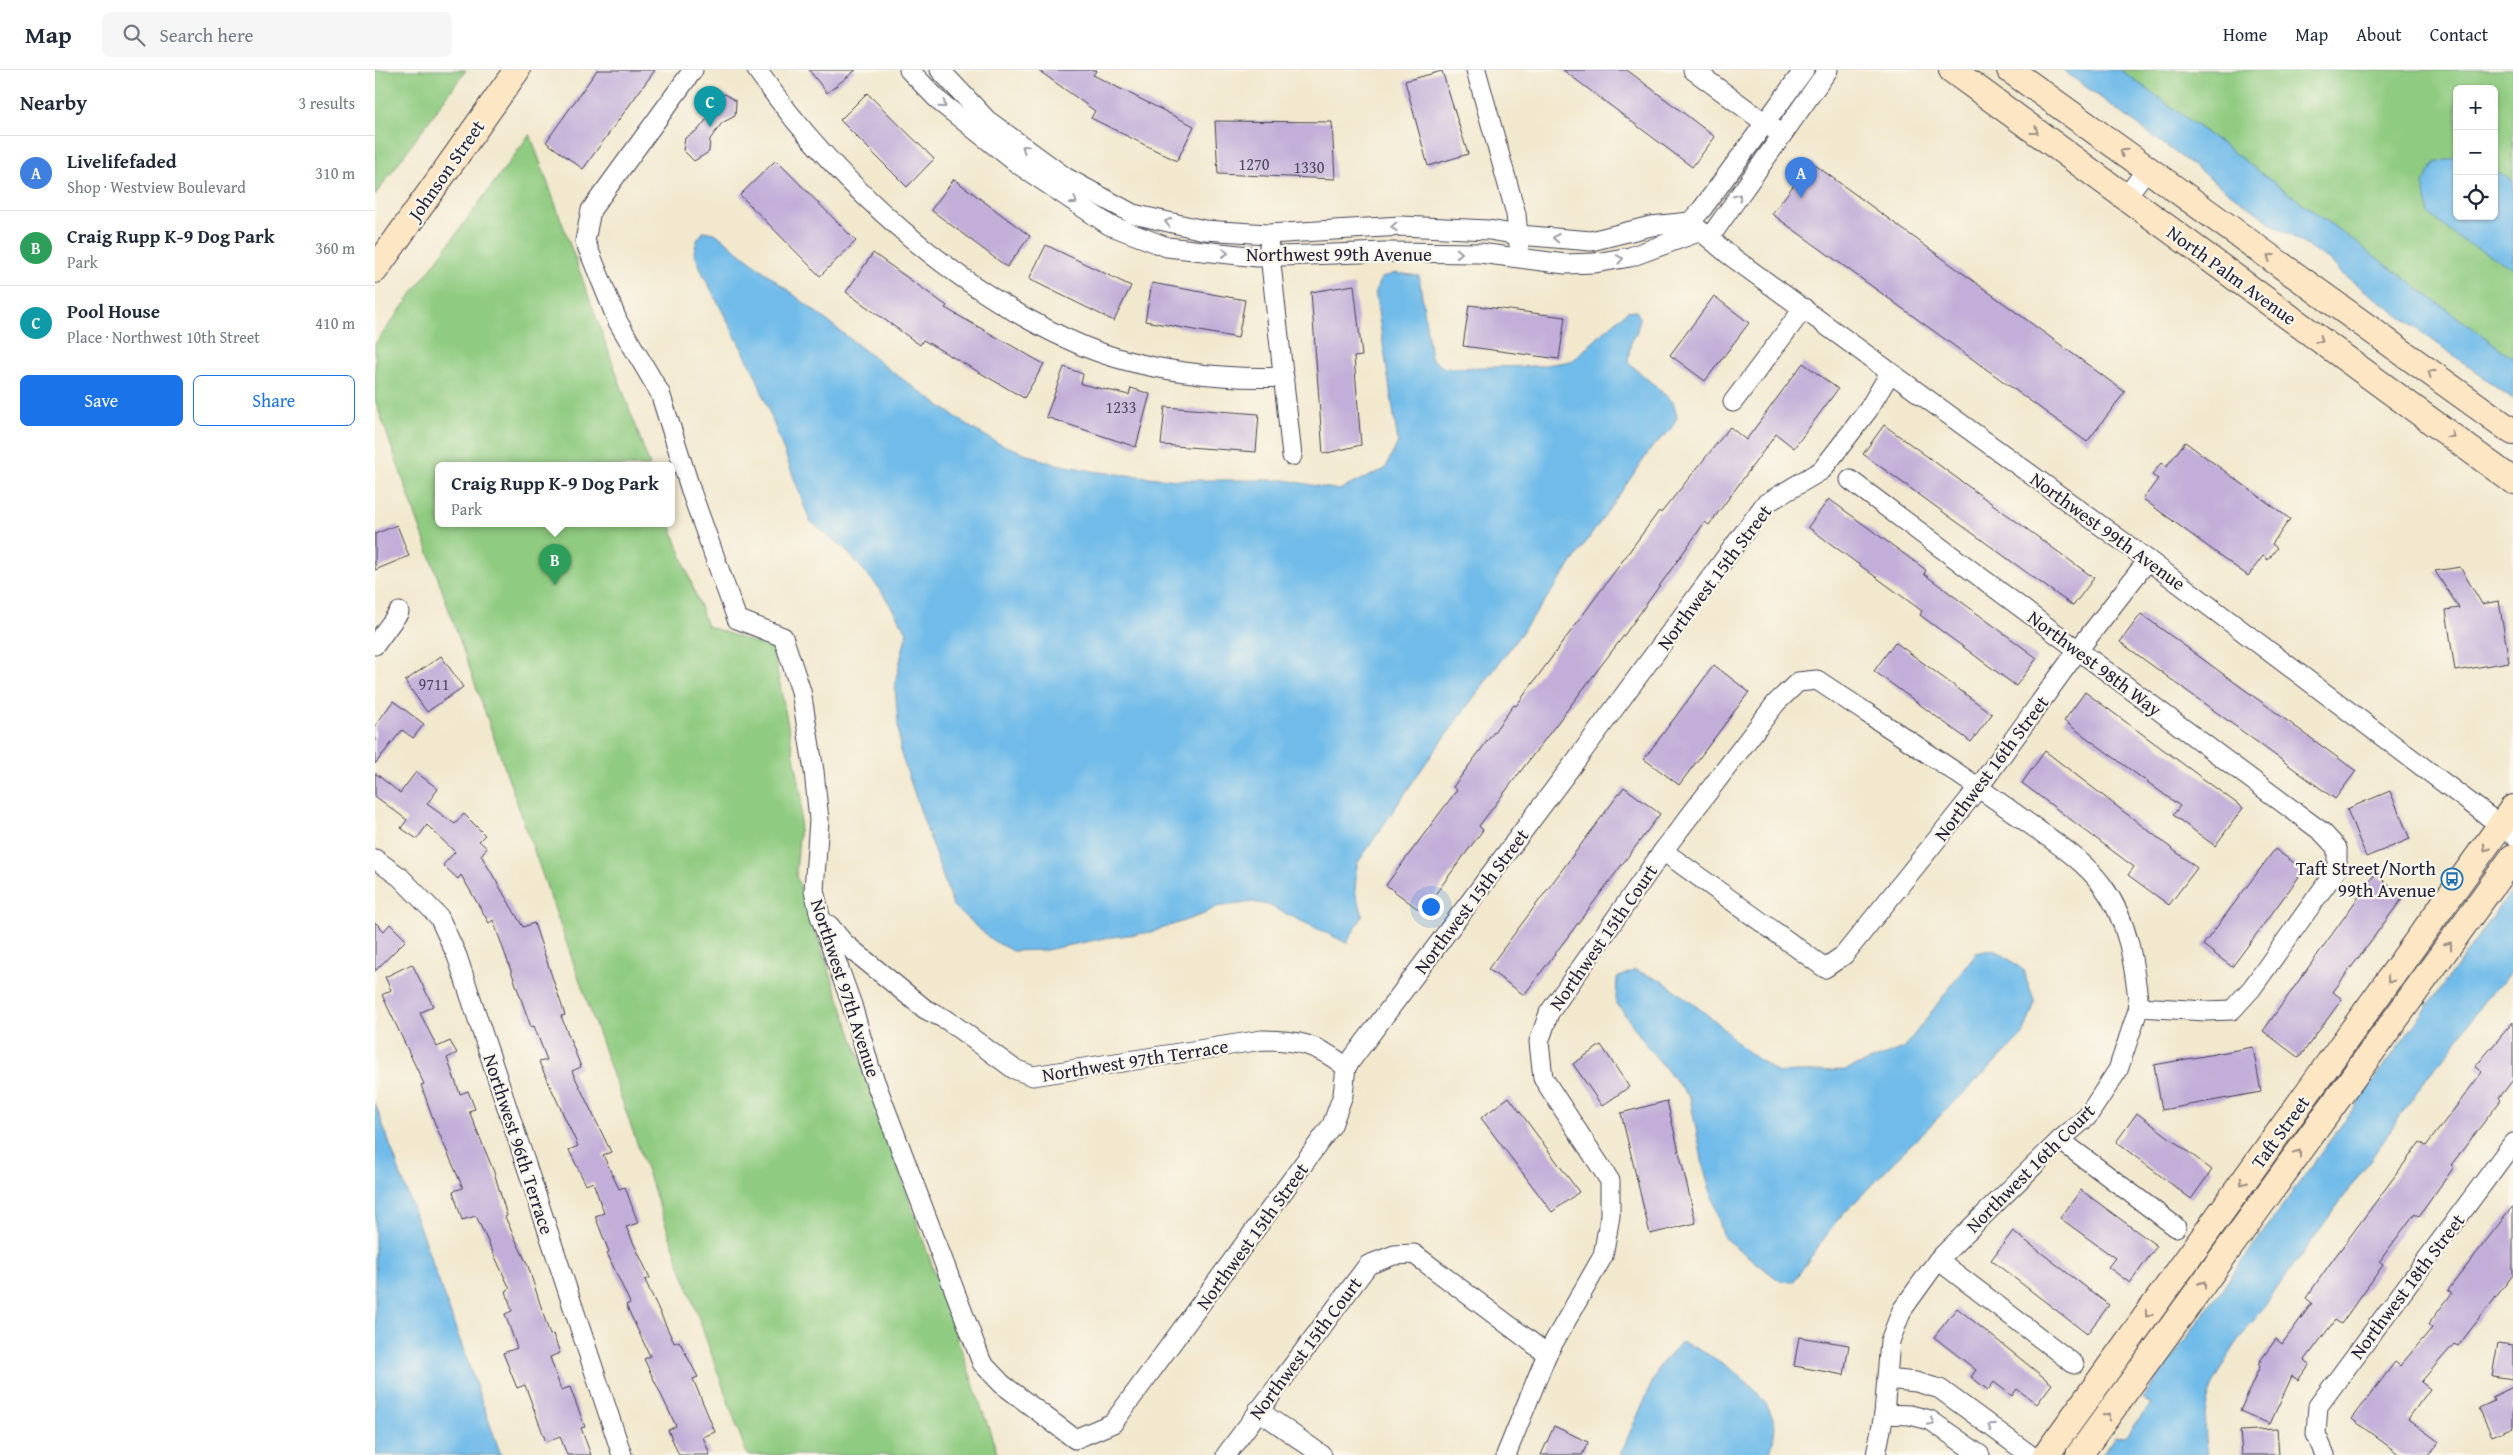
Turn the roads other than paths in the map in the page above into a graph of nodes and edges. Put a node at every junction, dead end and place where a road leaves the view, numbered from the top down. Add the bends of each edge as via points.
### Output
1 (517, 70) edge
2 (693, 70) edge
3 (757, 70) edge
4 (909, 70) edge
5 (940, 70) edge
6 (1476, 70) edge
7 (1693, 70) edge
8 (1804, 70) edge
9 (1828, 70) edge
10 (1951, 70) edge
11 (2010, 70) edge
12 (1766, 123) junction
13 (1782, 135) junction
14 (2147, 169) junction
15 (2125, 197) junction
16 (1700, 230) junction
17 (1268, 234) junction
18 (1519, 235) junction
19 (1270, 257) junction
20 (1519, 257) junction
21 (375, 270) edge
22 (1804, 308) junction
23 (1890, 373) junction
24 (1284, 378) junction
25 (1733, 402) dead end
26 (2513, 432) edge
27 (1292, 456) dead end
28 (1850, 480) dead end
29 (2513, 480) edge
30 (2148, 560) junction
31 (399, 612) dead end
32 (375, 644) edge
33 (2078, 650) junction
34 (1979, 787) junction
35 (2509, 823) edge
36 (1663, 851) junction
37 (2513, 857) edge
38 (375, 859) edge
39 (821, 916) junction
40 (2139, 1007) junction
41 (1346, 1067) junction
42 (2060, 1140) junction
43 (2513, 1143) edge
44 (2176, 1227) dead end
45 (1938, 1260) junction
46 (1547, 1354) junction
47 (2074, 1364) dead end
48 (1887, 1379) junction
49 (1258, 1410) junction
50 (1884, 1414) junction
51 (1075, 1438) joint
52 (622, 1455) edge
53 (1226, 1455) edge
54 (1322, 1455) edge
55 (1506, 1455) edge
56 (1876, 1455) edge
57 (1980, 1455) edge
58 (2030, 1455) edge
59 (2046, 1455) edge
60 (2079, 1455) edge
61 (2325, 1455) edge

1 - 21 street, Johnson Street
2 - 39 street, Northwest 97th Avenue via 591,210 585,241 618,322 660,393 737,619 783,637 801,691 814,771 819,820 814,890
3 - 24 street via 787,113 844,177 931,253 1009,308 1083,346 1120,358 1229,378
4 -> 19 street, Northwest 99th Avenue via 939,102 1011,158 1109,225 1167,246
17 -> 5 street, Northwest 99th Avenue via 1204,230 1133,214 1065,177 987,120
6 - 18 street
7 - 12 street
8 - 12 street
9 - 13 street
10 -> 15 street, North Palm Avenue
14 -> 11 street, North Palm Avenue
12 - 13 street
12 - 16 street via 1702,209
16 -> 13 street
14 - 15 street
26 -> 14 street, North Palm Avenue
15 -> 29 street, North Palm Avenue
16 -> 18 street, Northwest 99th Avenue via 1651,226 1591,241
20 -> 16 street, Northwest 99th Avenue via 1565,264 1595,264 1630,257
16 - 22 street, Northwest 99th Avenue
18 -> 17 street, Northwest 99th Avenue via 1489,230 1401,226
17 - 19 street
18 - 20 street
19 -> 20 street, Northwest 99th Avenue via 1384,252
19 - 24 street
22 - 23 street, Northwest 99th Avenue
22 - 25 street
23 - 30 street, Northwest 99th Avenue
23 - 41 street, Northwest 15th Street via 1869,410 1822,470 1765,504
24 - 27 street
28 - 33 street, Northwest 98th Way
30 - 33 street, Northwest 16th Street
30 - 35 street, Northwest 99th Avenue
31 - 32 street
33 - 34 street, Northwest 16th Street
33 - 40 street, Northwest 98th Way via 2322,832 2337,848 2337,869 2252,988 2232,1010
34 - 36 street, Northwest 15th Court via 1817,680 1798,682 1775,703
34 - 36 street, Northwest 16th Street via 1844,955 1825,968
34 - 40 street via 2069,853 2102,885 2123,922 2133,952
35 -> 59 street, Taft Street
36 - 46 street, Northwest 15th Court via 1549,1013 1539,1042 1543,1078 1610,1181 1610,1216 1603,1256
60 -> 37 street, Taft Street
38 - 52 street, Northwest 96th Terrace via 400,877 439,917 457,956
39 - 41 street, Northwest 97th Terrace via 844,943 925,1009 947,1020 1014,1068 1033,1076 1261,1040 1290,1040 1325,1051
39 - 51 street, Northwest 97th Avenue via 870,1068 982,1362 1002,1384
40 - 42 street, Northwest 16th Court via 2118,1070 2087,1117
41 - 51 street, Northwest 15th Street via 1343,1095 1332,1125 1305,1164 1113,1423
42 - 44 street
42 - 45 street, Northwest 16th Court
43 - 61 street, Northwest 18th Street via 2318,1406 2316,1434
45 - 47 street
45 - 48 street, Northwest 16th Court via 1902,1310 1890,1340
46 - 49 street, Northwest 15th Court via 1414,1254 1394,1255 1368,1266
46 - 55 street
48 - 50 street, Northwest 16th Court
58 -> 48 street via 1940,1389
49 - 53 street, Northwest 15th Court
49 - 54 street
50 - 56 street, Northwest 16th Court
50 -> 57 street via 1911,1415 1930,1420

